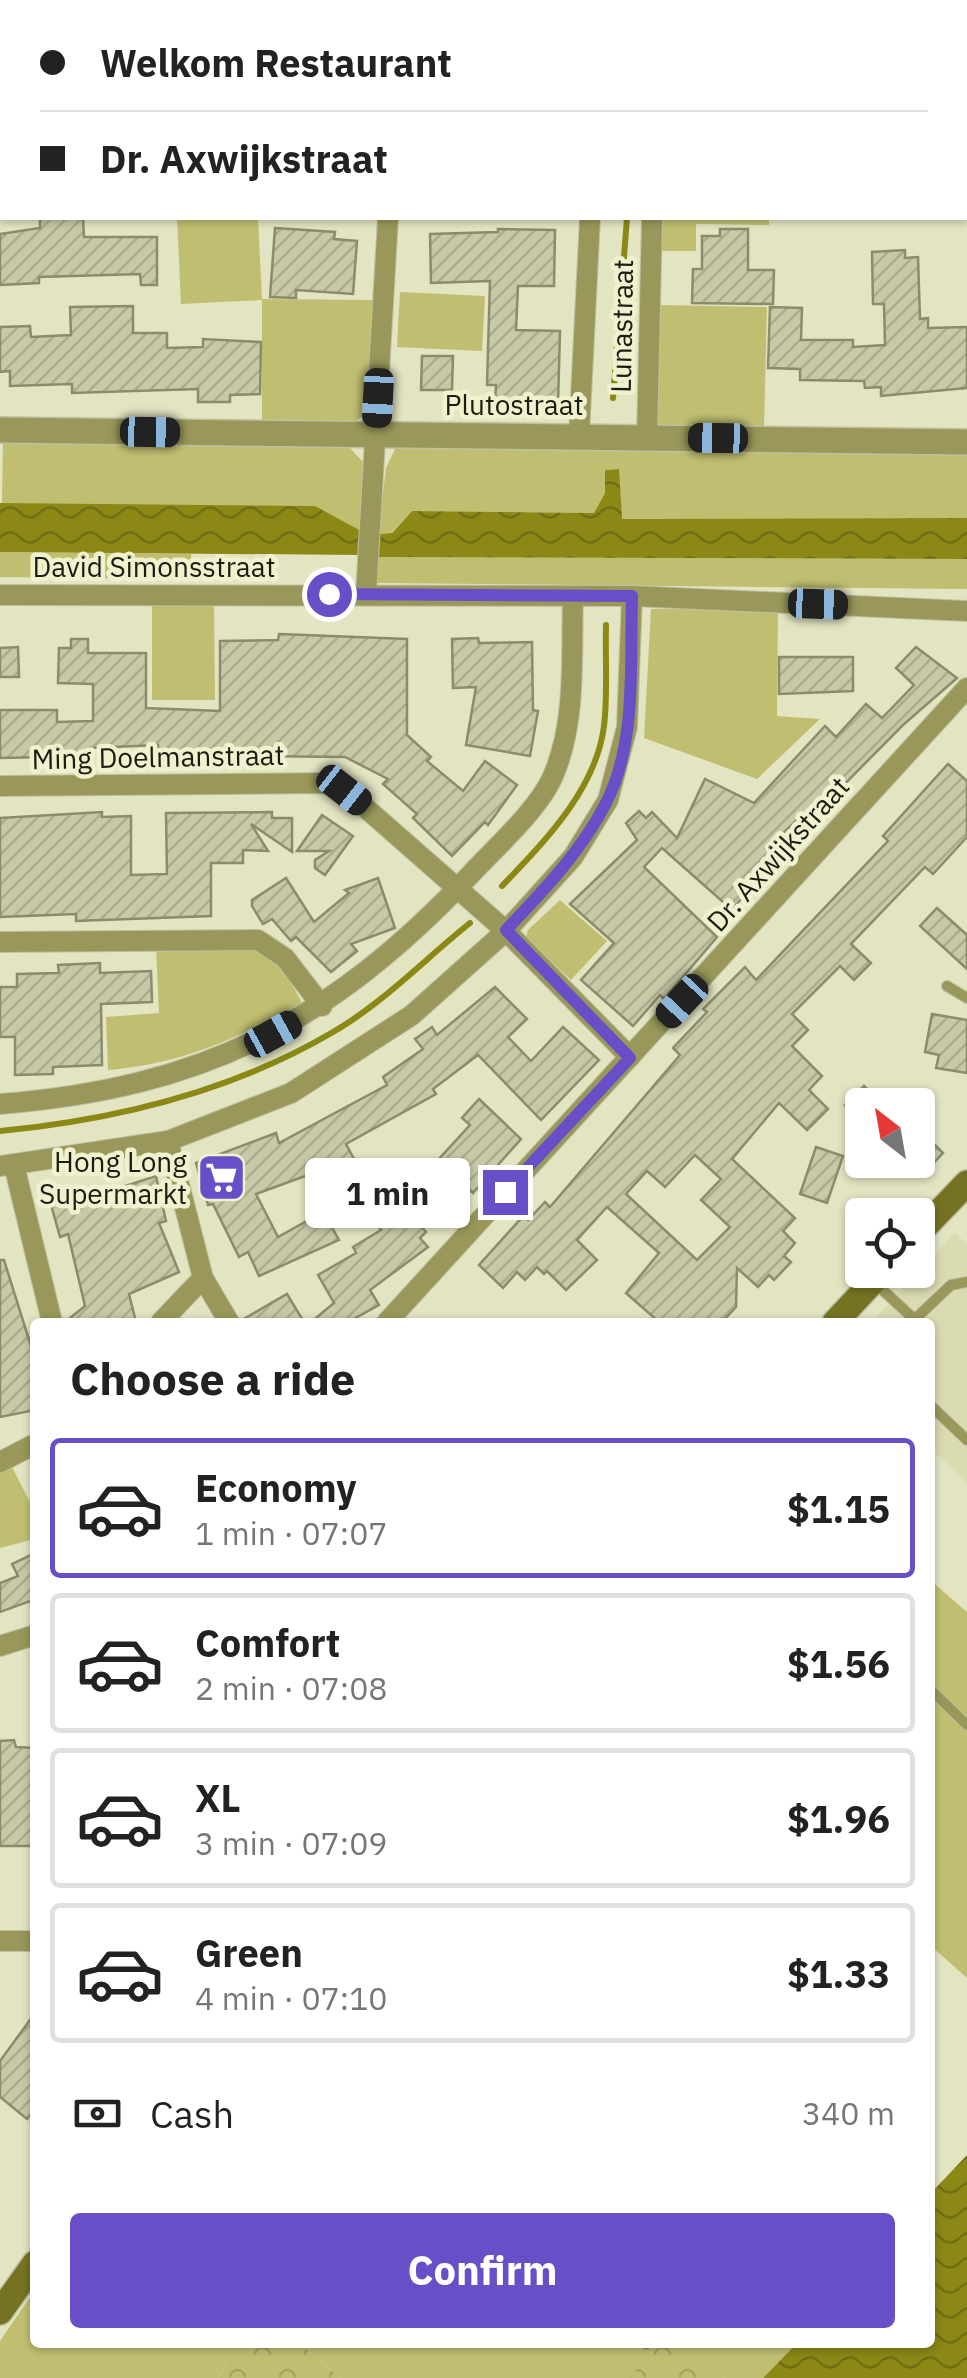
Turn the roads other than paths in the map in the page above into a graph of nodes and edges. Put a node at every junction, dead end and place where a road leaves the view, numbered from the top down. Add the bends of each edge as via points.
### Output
1 (388, 220) edge
2 (590, 220) edge
3 (652, 220) edge
4 (0, 430) edge
5 (376, 434) junction
6 (579, 435) junction
7 (647, 436) junction
8 (967, 442) edge
9 (366, 584) junction
10 (0, 595) edge
11 (572, 596) junction
12 (632, 596) junction
13 (967, 610) edge
14 (967, 688) edge
15 (0, 786) edge
16 (456, 889) junction
17 (506, 930) junction
18 (0, 942) edge
19 (947, 986) dead end
20 (967, 998) edge
21 (322, 1006) junction
22 (630, 1058) junction
23 (0, 1104) edge
24 (168, 1141) junction
25 (7, 1166) edge
26 (967, 1182) edge
27 (935, 1216) edge
28 (203, 1278) junction
29 (967, 1282) edge
30 (867, 1288) edge
31 (887, 1288) edge
32 (51, 1318) edge
33 (165, 1318) edge
34 (227, 1318) edge
35 (390, 1318) edge
36 (839, 1318) edge
37 (911, 1318) edge
38 (916, 1318) edge
39 (935, 1410) edge
40 (967, 1440) edge
41 (30, 1447) edge
42 (0, 1462) edge
43 (30, 1637) edge
44 (0, 1646) edge
45 (935, 1694) edge
46 (967, 1724) edge
47 (0, 1941) edge
48 (30, 1941) edge
49 (30, 2270) edge
50 (0, 2312) edge

1 - 5 street
2 - 6 street, Lunastraat
3 - 7 street, Lunastraat
4 - 5 street, Plutostraat
5 - 6 street, Plutostraat
5 - 9 street
6 - 7 street, Plutostraat
7 - 8 street, Plutostraat
9 - 10 street, David Simonsstraat
9 - 11 street, David Simonsstraat
11 - 12 street, David Simonsstraat
11 - 16 street via 569,719 552,778
12 - 13 street, David Simonsstraat
12 - 17 street via 628,727 608,800 573,857
14 - 22 street, Dr. Axwijkstraat
15 - 16 street, Ming Doelmanstraat via 324,783 364,805
16 - 17 street, Ming Doelmanstraat
16 - 21 street
17 - 22 street, Ming Doelmanstraat
17 - 24 street via 412,1014 291,1092
18 - 21 street via 258,940 285,958
19 - 20 lane
21 - 23 street via 249,1047 141,1084
22 - 35 street, Dr. Axwijkstraat
24 - 25 street
24 - 28 street
25 - 32 street
26 - 27 main road
28 - 33 street
28 - 34 street
29 - 38 lane via 951,1285
30 - 36 main road
31 - 37 lane
39 - 40 lane
41 - 42 street
43 - 44 street
45 - 46 lane
47 - 48 street
49 - 50 main road

